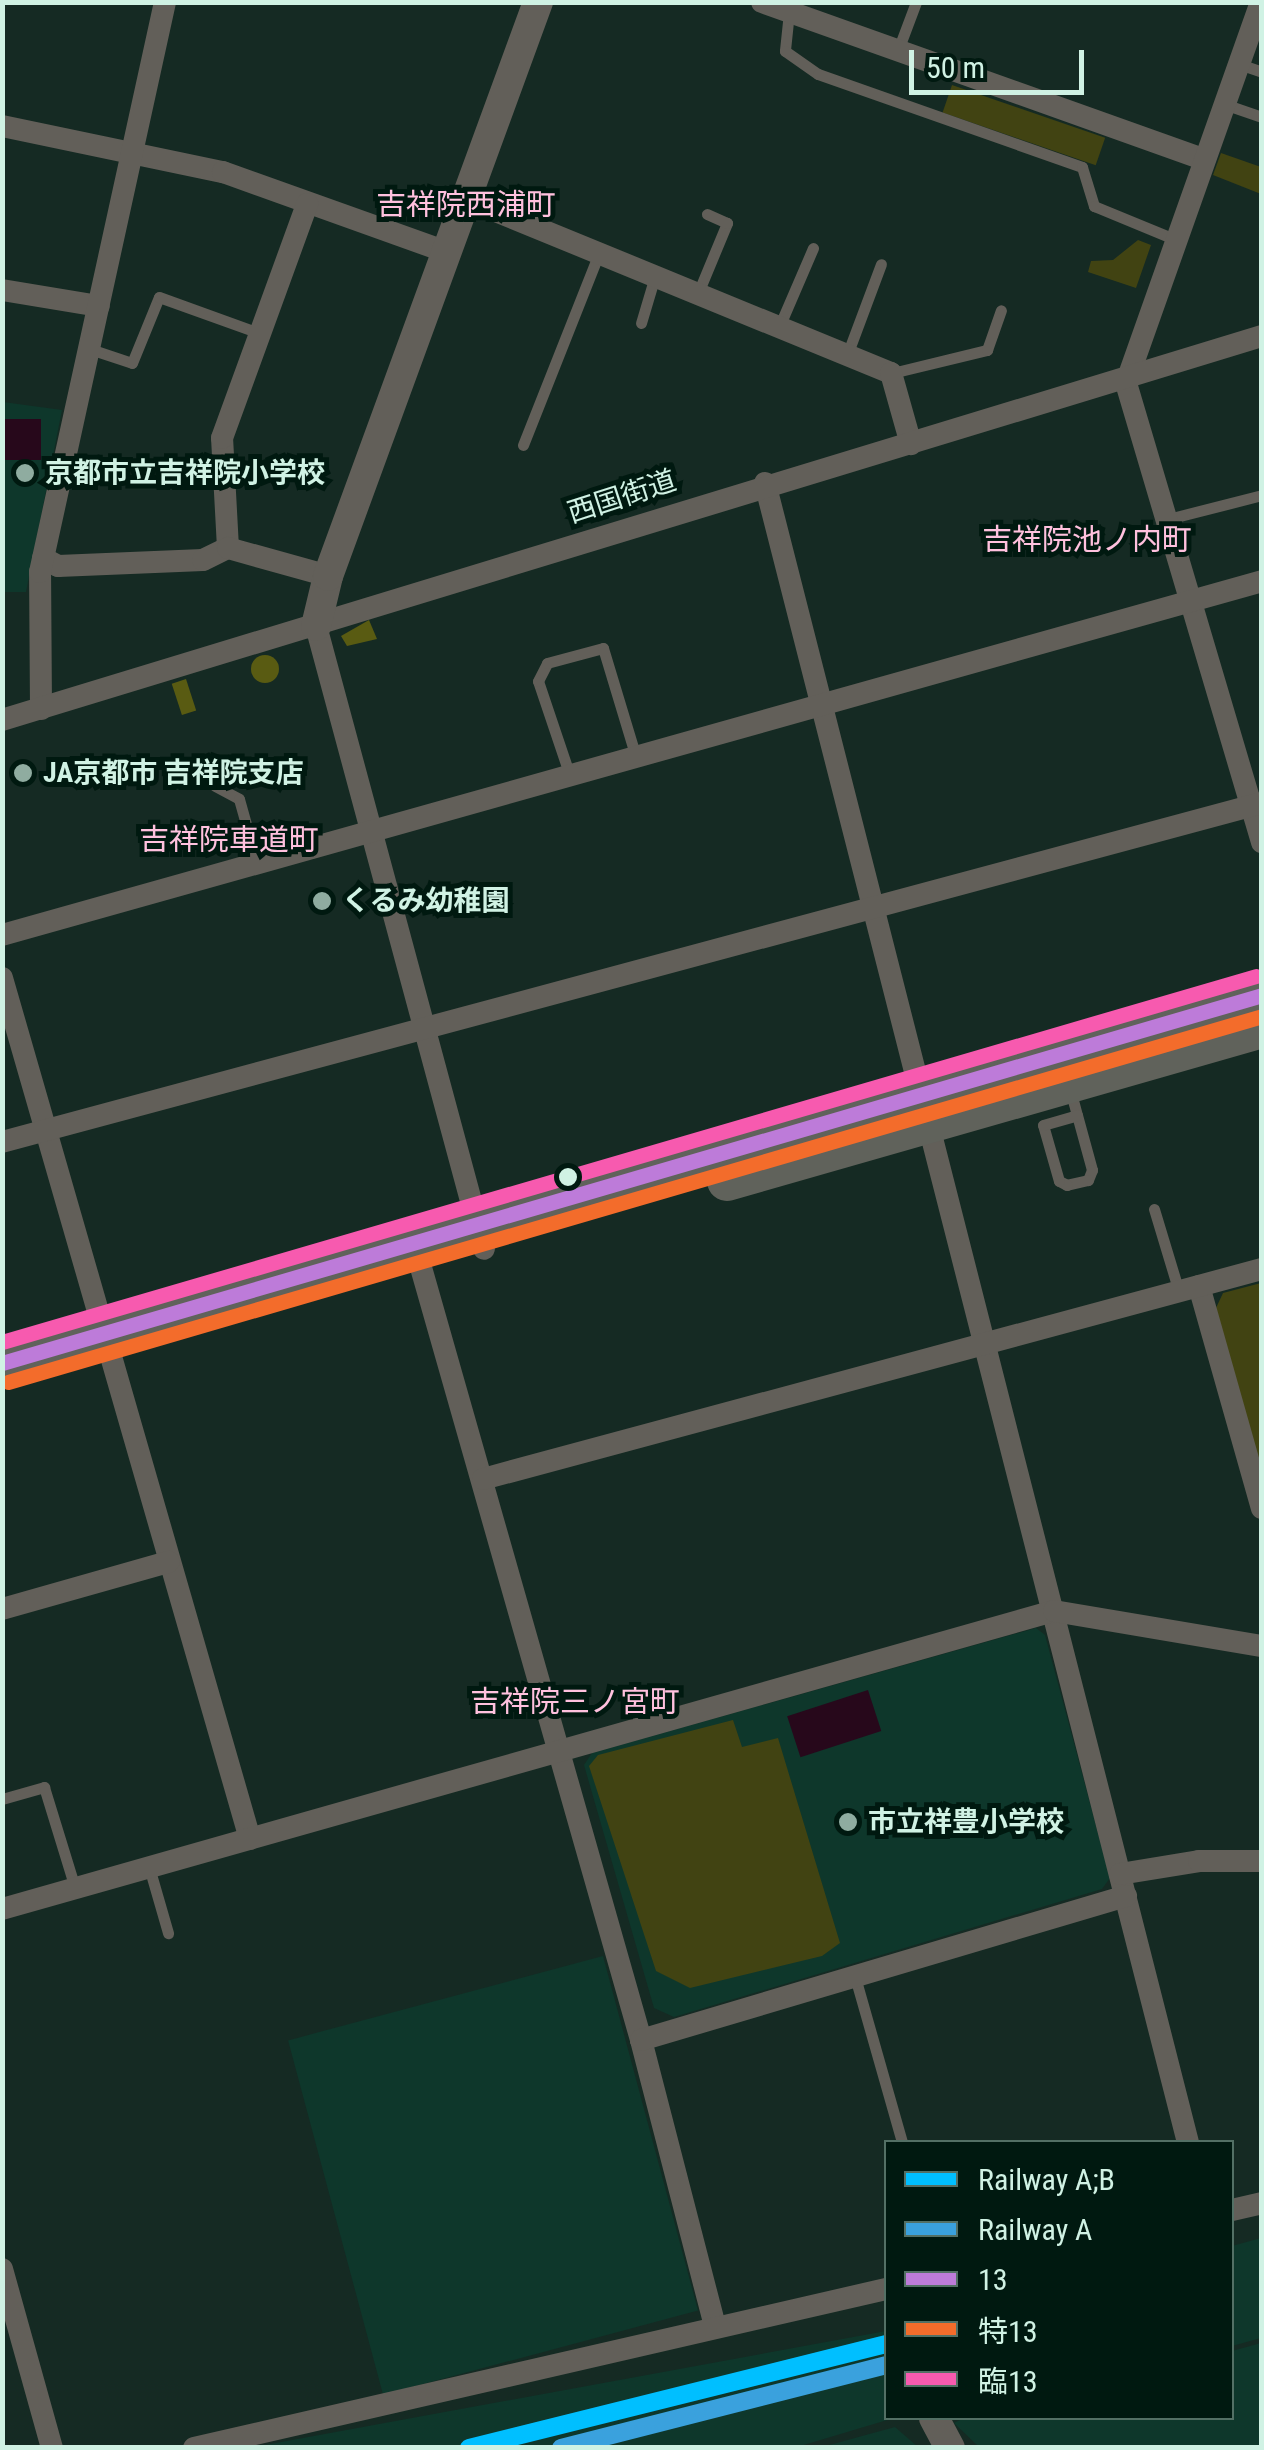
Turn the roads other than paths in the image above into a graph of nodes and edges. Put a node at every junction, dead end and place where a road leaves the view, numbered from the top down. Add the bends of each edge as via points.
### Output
1 (165, 2) edge
2 (916, 2) edge
3 (1261, 2) edge
4 (531, 5) edge
5 (778, 7) edge
6 (898, 51) junction
7 (1250, 68) edge
8 (1224, 104) junction
9 (1262, 117) edge
10 (2, 126) edge
11 (132, 152) junction
12 (1204, 159) junction
13 (464, 198) junction
14 (307, 204) junction
15 (707, 214) dead end
16 (1174, 239) junction
17 (812, 248) dead end
18 (444, 251) junction
19 (599, 253) junction
20 (881, 264) dead end
21 (655, 276) junction
22 (2, 290) edge
23 (698, 293) junction
24 (99, 306) junction
25 (1001, 310) dead end
26 (642, 323) dead end
27 (779, 327) junction
28 (262, 334) junction
29 (1262, 336) edge
30 (90, 349) junction
31 (848, 355) junction
32 (892, 373) junction
33 (1126, 383) junction
34 (911, 444) junction
35 (523, 445) dead end
36 (765, 483) junction
37 (1262, 495) edge
38 (1168, 519) junction
39 (228, 548) junction
40 (44, 558) junction
41 (328, 576) junction
42 (1262, 581) edge
43 (1193, 600) junction
44 (316, 626) junction
45 (823, 704) junction
46 (41, 709) junction
47 (2, 720) edge
48 (636, 757) junction
49 (570, 776) junction
50 (215, 786) dead end
51 (1256, 805) edge
52 (368, 832) junction
53 (1262, 842) edge
54 (257, 863) junction
55 (874, 906) junction
56 (2, 935) edge
57 (2, 978) edge
58 (1262, 995) edge
59 (424, 1028) junction
60 (1262, 1028) edge
61 (1073, 1100) junction
62 (928, 1109) junction
63 (45, 1131) junction
64 (2, 1142) edge
65 (1154, 1209) dead end
66 (481, 1237) junction
67 (418, 1255) junction
68 (1262, 1270) edge
69 (1189, 1289) junction
70 (987, 1344) junction
71 (106, 1346) junction
72 (2, 1362) edge
73 (2, 1389) edge
74 (483, 1479) junction
75 (1262, 1508) edge
76 (168, 1562) junction
77 (2, 1608) edge
78 (1054, 1611) junction
79 (1262, 1646) edge
80 (560, 1751) junction
81 (2, 1799) edge
82 (250, 1839) junction
83 (1262, 1862) edge
84 (149, 1868) junction
85 (1123, 1885) junction
86 (76, 1888) junction
87 (2, 1909) edge
88 (168, 1934) dead end
89 (855, 1977) junction
90 (641, 2040) junction
91 (901, 2140) edge
92 (1187, 2140) edge
93 (1262, 2203) edge
94 (1234, 2210) edge
95 (2, 2269) edge
96 (884, 2289) edge
97 (714, 2327) junction
98 (935, 2420) edge
99 (52, 2448) edge
100 (194, 2448) edge
101 (950, 2448) edge

1 - 11 street
2 - 6 lane
3 - 7 street
4 - 13 street
5 - 6 street
5 - 16 lane via 785,51 818,74 1082,168 1094,206
6 - 12 street
7 - 8 street
8 - 9 lane
8 - 12 street
10 - 11 street
11 - 14 street via 223,172
11 - 24 street
12 - 16 street
13 - 18 street
13 - 19 street
14 - 18 street
14 - 28 street
15 - 23 lane via 727,223
16 - 33 street
17 - 27 lane
18 - 41 street
19 - 21 street
19 - 35 lane
20 - 31 lane
21 - 23 street
21 - 26 lane
22 - 24 street
23 - 27 street
24 - 30 street
25 - 32 lane via 987,350
27 - 31 street
28 - 30 lane via 159,297 132,363
28 - 39 street via 222,438
29 - 33 street, 西国街道
30 - 40 street
31 - 32 street
32 - 34 street
33 - 34 street, 西国街道
33 - 38 street
34 - 36 street, 西国街道
36 - 44 street, 西国街道
36 - 45 street
37 - 38 lane
38 - 43 street
39 - 40 street via 203,560 58,566
39 - 41 street
40 - 46 street
41 - 44 street
42 - 43 street
43 - 45 street
43 - 51 street
44 - 46 street, 西国街道
44 - 52 street
45 - 48 street
45 - 55 street
46 - 47 street, 西国街道
48 - 49 street
48 - 49 lane via 602,648 566,658 547,664 538,681
49 - 52 street
50 - 54 lane via 239,799
51 - 53 street
51 - 55 street
52 - 54 street
52 - 59 street
54 - 56 street
55 - 59 street
55 - 62 street
57 - 63 street
58 - 62 highway
59 - 63 street
59 - 66 street
60 - 61 highway
61 - 61 lane via 1092,1170 1088,1180 1067,1186 1059,1181 1043,1125
61 - 62 highway
62 - 66 highway
62 - 70 street
63 - 64 street
63 - 71 street
65 - 69 lane
66 - 67 highway
67 - 71 highway
67 - 74 street
68 - 69 street
69 - 70 street
69 - 75 street
70 - 74 street
70 - 78 street
71 - 72 highway
71 - 73 highway
71 - 76 street
74 - 80 street
76 - 77 street
76 - 82 street
78 - 79 street
78 - 80 street
78 - 85 street
80 - 82 street
80 - 90 street
81 - 86 lane via 44,1787
82 - 84 street
83 - 85 street via 1199,1860
84 - 86 street
84 - 88 lane
85 - 89 street
85 - 92 street
86 - 87 street
89 - 90 street
89 - 91 lane
90 - 97 street
93 - 94 street
95 - 99 street
96 - 97 street
97 - 100 street
98 - 101 street

